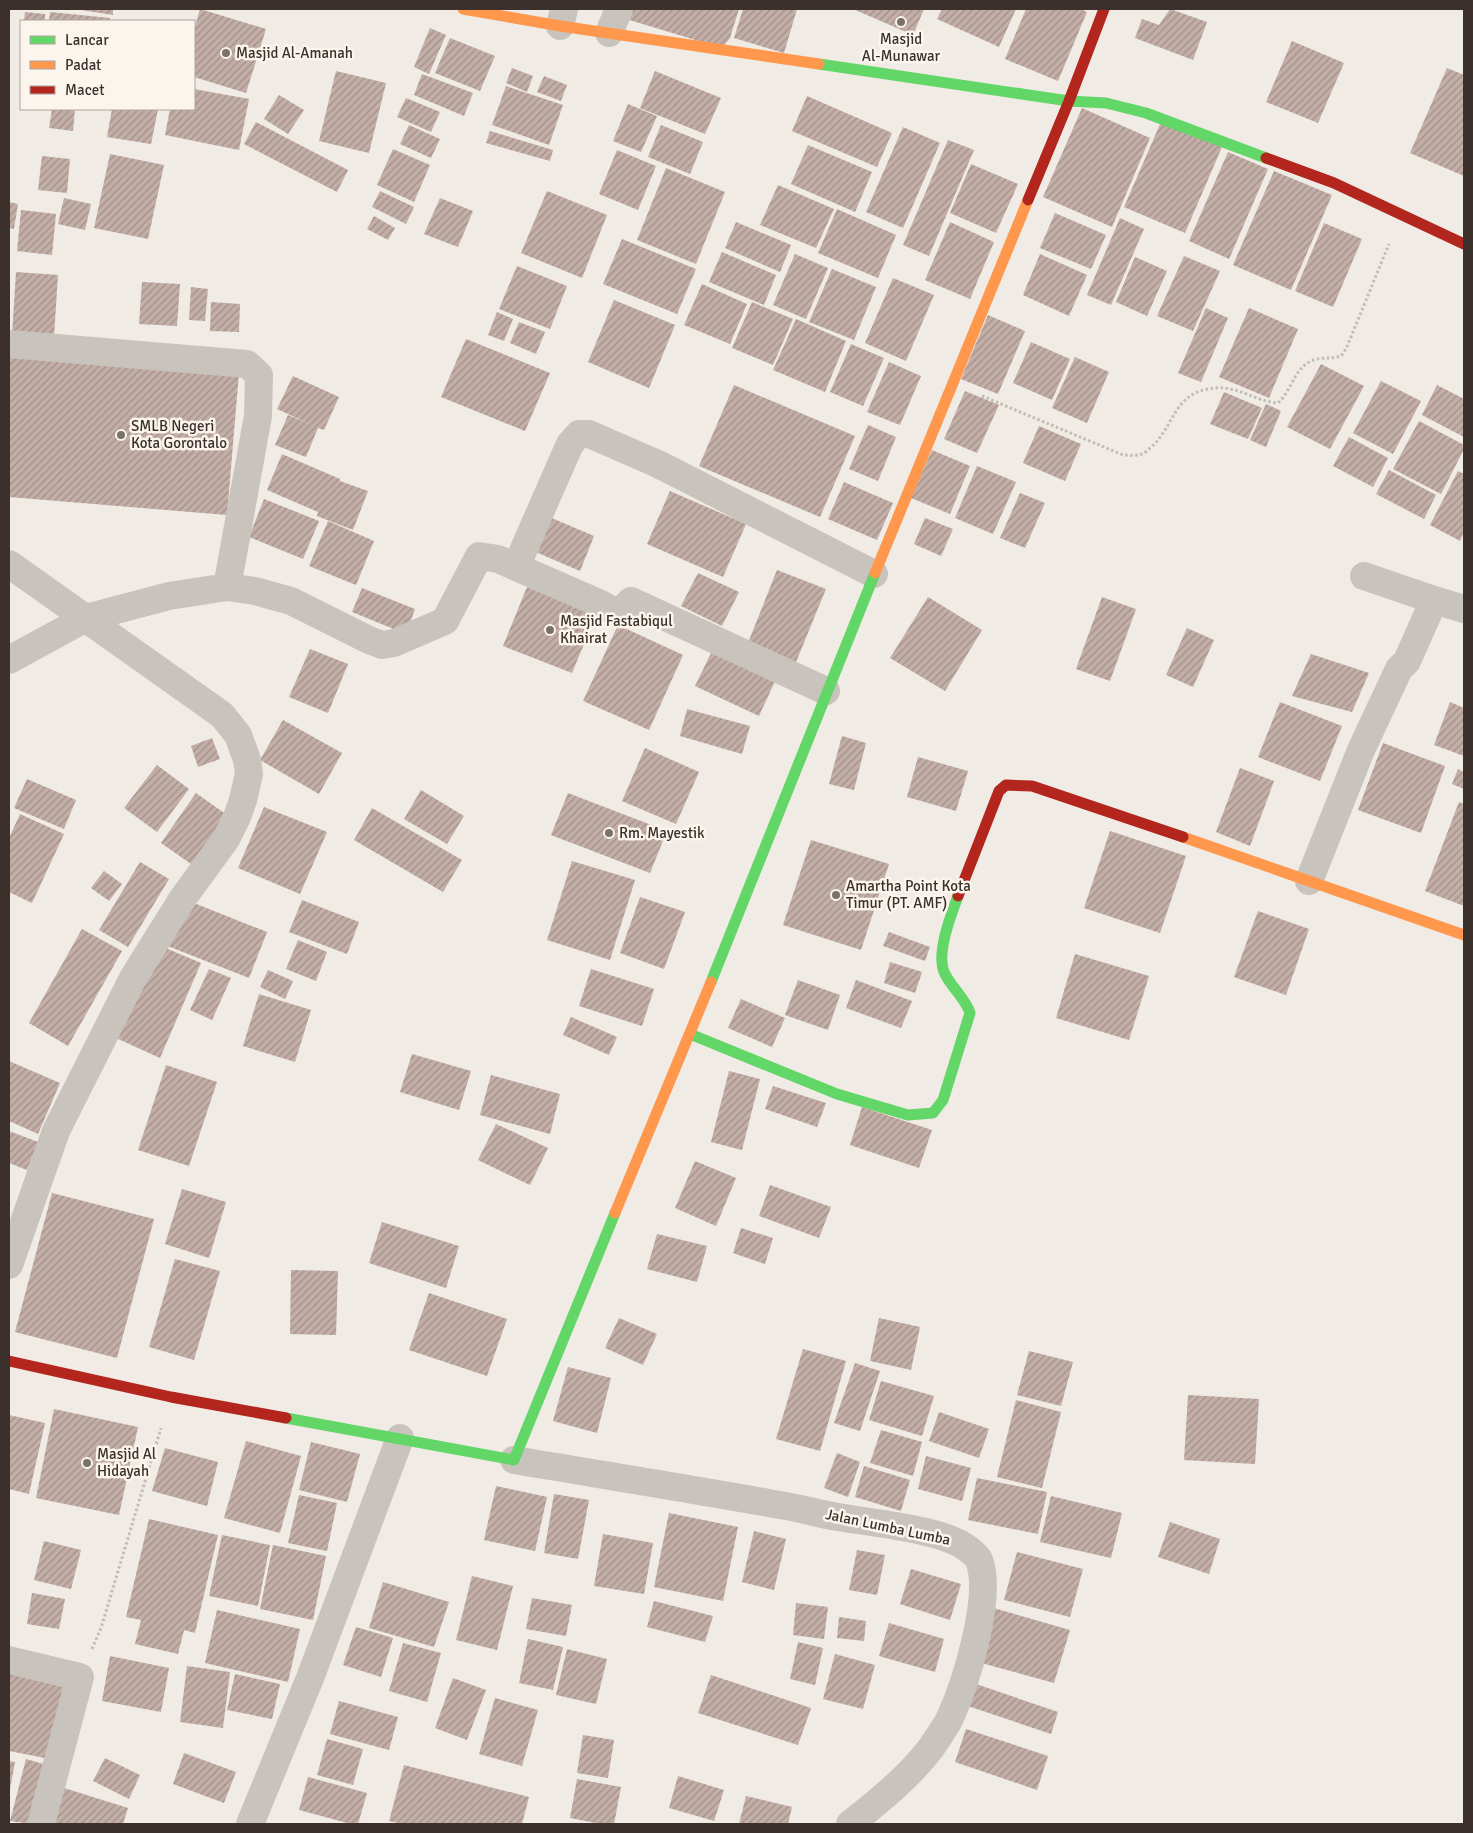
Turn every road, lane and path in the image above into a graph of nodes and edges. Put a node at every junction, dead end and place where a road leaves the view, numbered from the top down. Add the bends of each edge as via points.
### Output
1 (463, 9) edge
2 (1104, 9) edge
3 (562, 17) edge
4 (614, 21) edge
5 (1069, 101) junction
6 (1401, 215) junction
7 (1464, 244) edge
8 (9, 344) edge
9 (952, 383) junction
10 (9, 564) edge
11 (516, 566) junction
12 (874, 574) junction
13 (1364, 576) dead end
14 (227, 587) junction
15 (1434, 600) junction
16 (1464, 609) edge
17 (86, 618) junction
18 (9, 660) edge
19 (826, 691) junction
20 (1309, 880) junction
21 (1464, 935) edge
22 (690, 1034) junction
23 (9, 1265) edge
24 (9, 1361) edge
25 (171, 1398) junction
26 (400, 1438) junction
27 (514, 1460) junction
28 (9, 1660) edge
29 (80, 1677) junction
30 (41, 1824) edge
31 (250, 1824) edge
32 (850, 1824) edge

1 - 3 street
2 - 5 street
3 - 4 street
4 - 5 street
5 - 6 street via 1106,103 1146,113 1334,184
5 - 9 street
6 - 7 street
6 - 9 path via 1341,356 1314,360 1300,368 1278,403 1228,387 1206,389 1192,395 1179,405 1156,443 1142,454 1122,455
8 - 14 street via 247,364 259,375 258,416
9 - 12 street
10 - 17 street
11 - 12 street via 570,444 579,434 590,434 658,464
11 - 14 street via 479,556 445,620 394,643 382,645 291,601
11 - 19 street via 618,614 631,601
12 - 19 street
13 - 15 street
14 - 17 street via 169,596
15 - 16 street
15 - 20 street via 1361,750
17 - 18 street
17 - 23 street via 222,715 238,735 247,760 248,774 243,800 226,839 183,898 133,978 56,1131
19 - 22 street
20 - 21 street
20 - 22 street via 1032,786 1006,785 999,791 952,913 941,959 945,974 968,1004 970,1013 943,1100 933,1113 908,1115 837,1094
22 - 27 street
24 - 25 street
25 - 26 street
25 - 29 path via 101,1628
26 - 27 street
26 - 31 street via 310,1678
27 - 32 street, Jalan Lumba Lumba via 942,1536 962,1544 978,1558 982,1573 982,1602 974,1644 949,1720 911,1772
28 - 29 street
29 - 30 street

